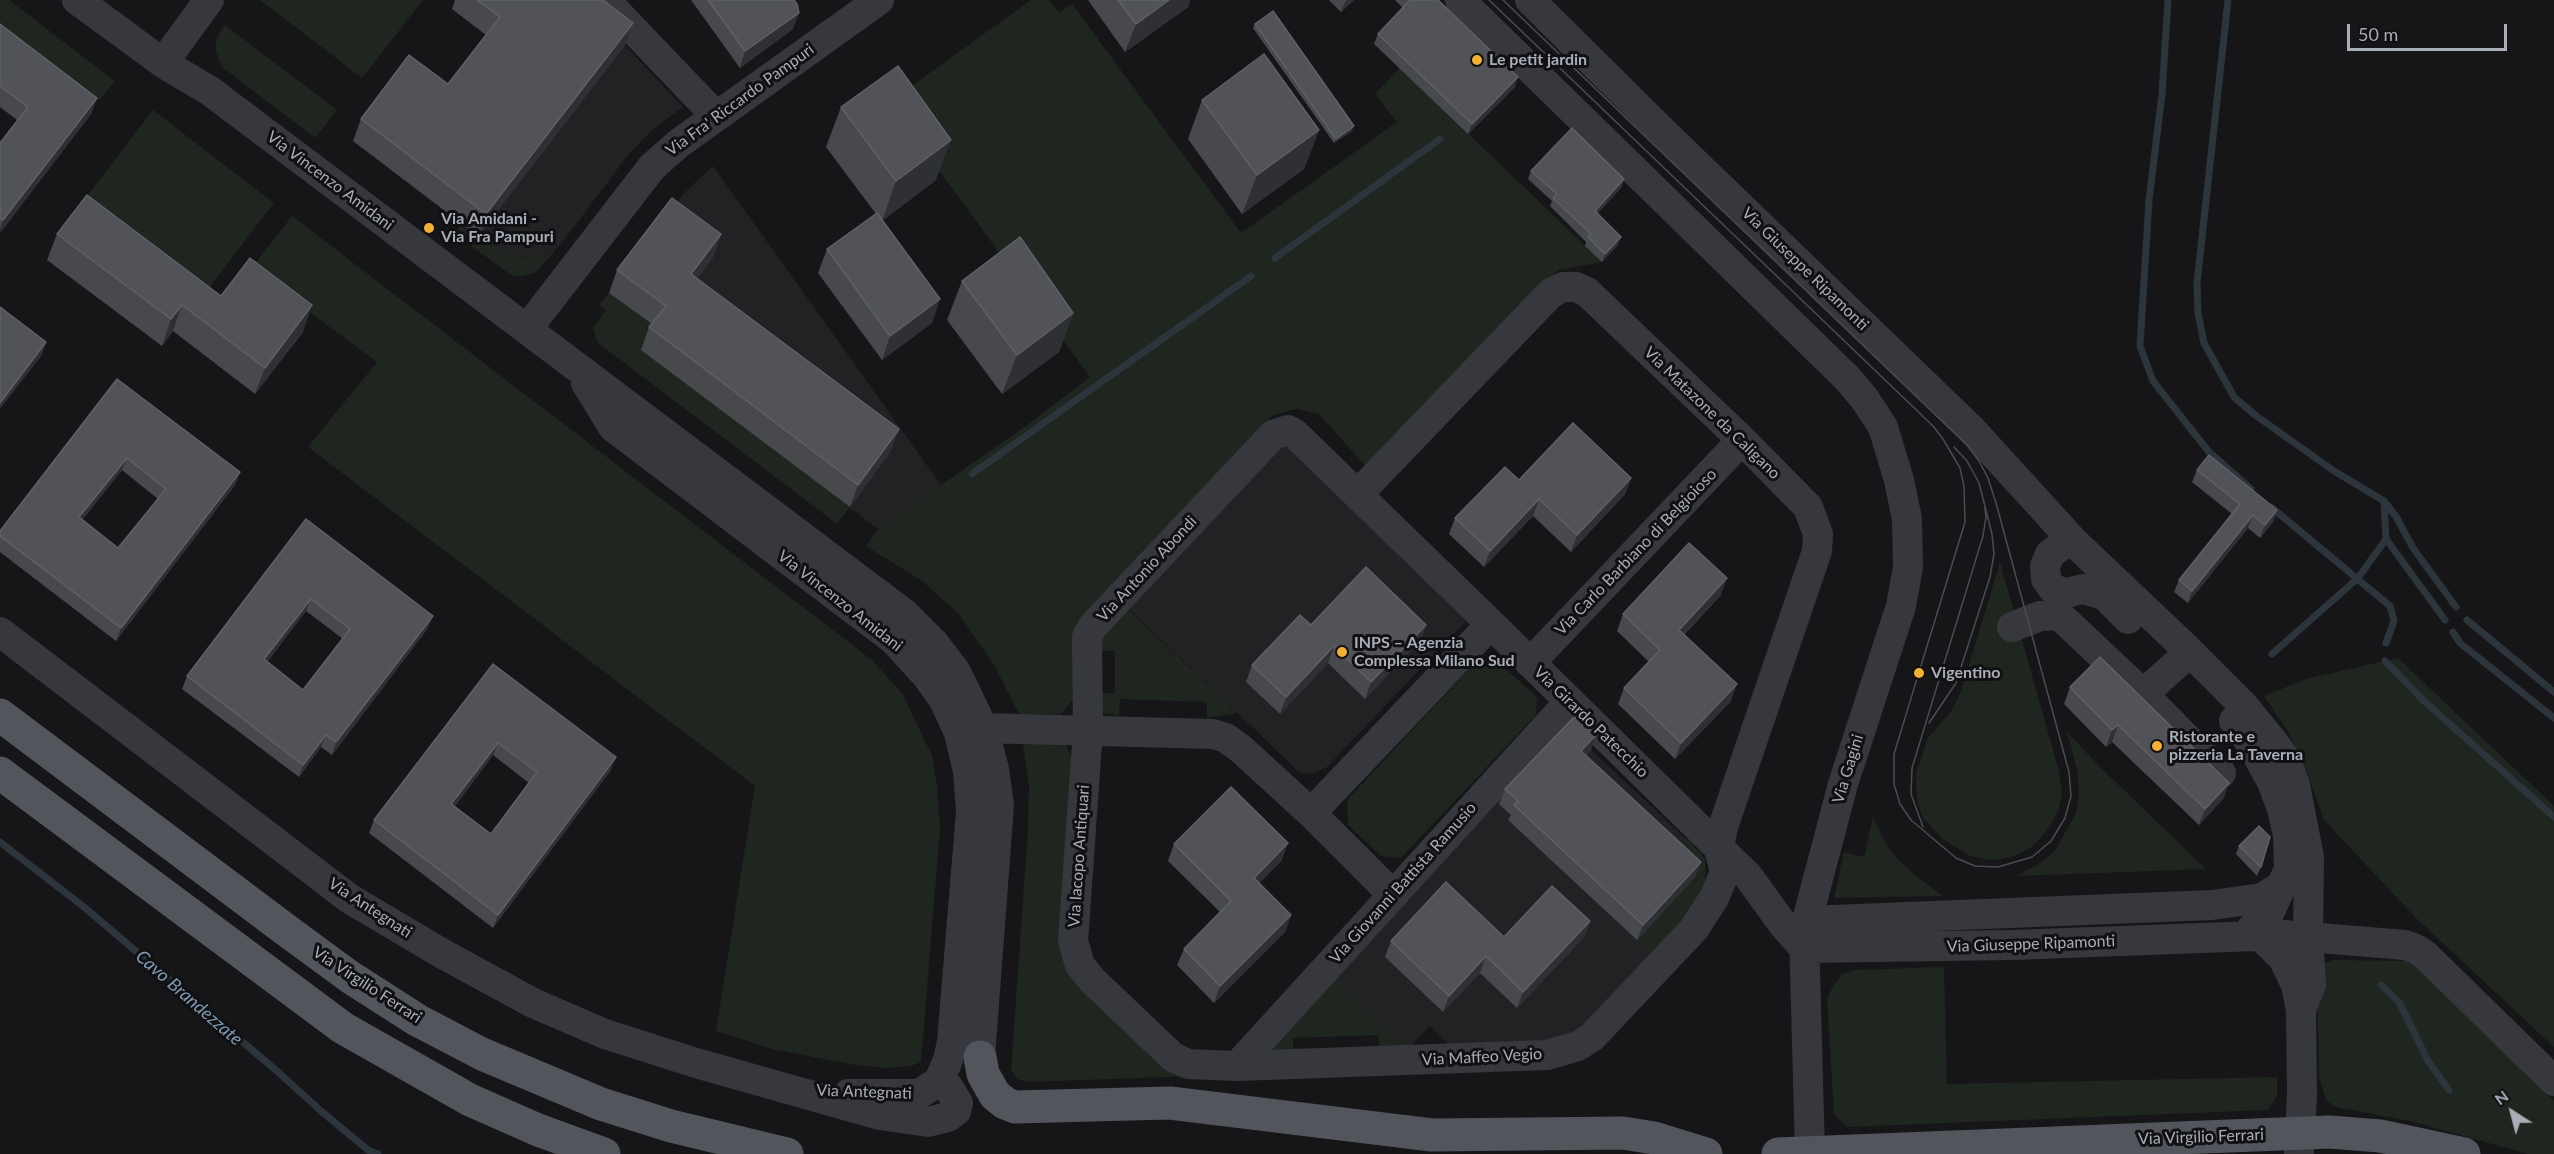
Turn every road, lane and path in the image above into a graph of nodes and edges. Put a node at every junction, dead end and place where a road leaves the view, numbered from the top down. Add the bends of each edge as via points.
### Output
1 (77, 0) edge
2 (209, 0) edge
3 (605, 0) edge
4 (879, 0) edge
5 (1460, 0) edge
6 (1530, 0) edge
7 (163, 63) junction
8 (716, 116) junction
9 (527, 329) junction
10 (579, 370) junction
11 (1273, 435) joint
12 (1742, 441) junction
13 (1358, 494) junction
14 (2075, 543) junction
15 (1491, 624) junction
16 (2012, 627) dead end
17 (0, 632) edge
18 (2184, 659) junction
19 (1530, 663) junction
20 (2144, 694) junction
21 (1570, 701) junction
22 (0, 715) edge
23 (984, 728) junction
24 (1088, 730) junction
25 (0, 773) edge
26 (2221, 773) edge
27 (1311, 813) junction
28 (1719, 848) junction
29 (2283, 885) junction
30 (1392, 894) junction
31 (2231, 903) junction
32 (1805, 934) junction
33 (2259, 936) junction
34 (2308, 937) junction
35 (2301, 1010) junction
36 (980, 1057) joint
37 (1237, 1066) junction
38 (939, 1081) joint
39 (2554, 1081) edge
40 (2299, 1143) edge
41 (1810, 1153) edge
42 (604, 1154) edge
43 (787, 1154) edge
44 (1706, 1154) edge
45 (1778, 1154) edge
46 (2464, 1154) edge

1 - 7 street, Via Vincenzo Amidani
2 - 7 street
3 - 8 street
4 - 8 street, Via Fra' Riccardo Pampuri
5 - 32 street, Via Gagini via 1848,379 1883,427 1907,519 1908,567 1900,606 1843,784
6 - 14 street, Via Giuseppe Ripamonti via 1972,430
7 - 9 street, Via Vincenzo Amidani via 210,90
8 - 9 street, Via Fra' Riccardo Pampuri via 652,167
9 - 10 street, Via Vincenzo Amidani
10 - 23 street, Via Vincenzo Amidani via 920,627 956,672
10 - 38 street, Via Vincenzo Amidani via 613,427 894,640 944,700 959,733 968,771 970,812 952,1042
11 - 13 street, Via Girardo Patecchio via 1288,430 1295,434
11 - 24 street, Via Antonio Abondi via 1093,626 1086,641
12 - 13 street, Via Matazone da Caligano via 1587,292 1563,286 1551,293
12 - 19 street, Via Carlo Barbiano di Belgioioso
12 - 28 street, Via Matazone da Caligano via 1808,507 1815,520 1818,543
13 - 15 street, Via Girardo Patecchio
14 - 18 street, Via Giuseppe Ripamonti
14 - 18 street, Via Giuseppe Ripamonti via 2062,545 2050,554 2045,566 2046,579 2053,589 2066,593 2082,589 2104,596
15 - 19 street, Via Girardo Patecchio
15 - 27 street
16 - 20 street via 2040,616 2059,615
17 - 38 street, Via Antegnati via 350,899 533,1003 605,1034 792,1089 868,1096 919,1094
18 - 20 street
18 - 29 street, Via Giuseppe Ripamonti via 2250,742 2272,782 2288,835 2289,869
18 - 34 street, Via Giuseppe Ripamonti via 2260,724 2286,760 2309,857
19 - 21 street, Via Girardo Patecchio
20 - 26 street
21 - 28 street, Via Girardo Patecchio
21 - 30 street, Via Giovanni Battista Ramusio
22 - 43 main road, Via Virgilio Ferrari via 350,977 417,1020 482,1054 601,1104 671,1126
23 - 24 street
23 - 36 street, Via Vincenzo Amidani via 994,769 999,820
24 - 27 street via 1214,734 1227,738
24 - 37 street, Via Iacopo Antiquari via 1073,941 1080,964 1173,1057 1188,1064
25 - 42 main road via 343,1028 470,1100
27 - 30 street
28 - 32 street, Via Girardo Patecchio via 1748,876 1784,897
28 - 37 street, Via Maffeo Vegio via 1725,872 1706,913 1592,1037 1578,1046 1547,1055
29 - 31 street, Via Giuseppe Ripamonti via 2262,898
29 - 33 street, Via Giuseppe Ripamonti
30 - 37 street, Via Giovanni Battista Ramusio
31 - 32 street, Via Giuseppe Ripamonti
31 - 33 street, Via Giuseppe Ripamonti
32 - 33 street, Via Giuseppe Ripamonti via 2012,945
32 - 41 street, Via Gagini
33 - 34 street, Via Giuseppe Ripamonti
33 - 35 street, Via Giuseppe Ripamonti via 2290,969
34 - 35 street, Via Giuseppe Ripamonti via 2311,984
34 - 39 street, Via Giuseppe Ripamonti via 2393,943 2416,949
35 - 40 street, Via Giuseppe Ripamonti
36 - 44 main road via 983,1074 995,1095 1016,1107 1170,1103 1432,1135 1623,1133
40 - 41 main road, Via Virgilio Ferrari
40 - 46 main road via 2367,1134
41 - 45 main road, Via Virgilio Ferrari

